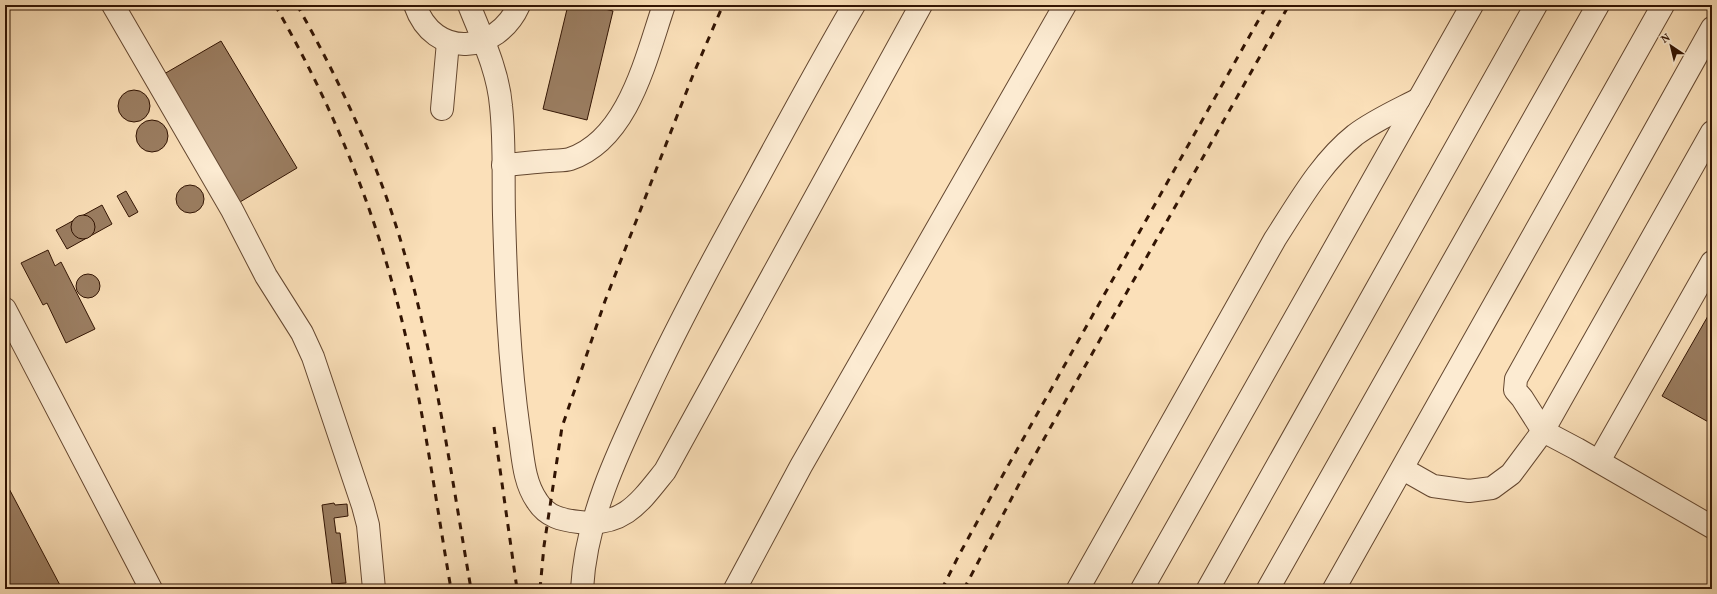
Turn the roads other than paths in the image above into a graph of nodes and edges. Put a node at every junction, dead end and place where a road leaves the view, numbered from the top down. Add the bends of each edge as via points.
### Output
1 (113, 5) edge
2 (415, 5) edge
3 (469, 5) edge
4 (519, 5) edge
5 (664, 5) edge
6 (854, 5) edge
7 (921, 5) edge
8 (1065, 5) edge
9 (1472, 5) edge
10 (1536, 5) edge
11 (1598, 5) edge
12 (1663, 5) edge
13 (1712, 28) edge
14 (484, 41) junction
15 (448, 42) junction
16 (1419, 99) junction
17 (442, 109) dead end
18 (1712, 132) edge
19 (503, 165) junction
20 (1712, 262) edge
21 (5, 309) edge
22 (1543, 431) junction
23 (1599, 461) junction
24 (1403, 469) junction
25 (594, 522) junction
26 (1712, 527) edge
27 (151, 589) edge
28 (374, 589) edge
29 (582, 589) edge
30 (734, 589) edge
31 (1078, 589) edge
32 (1142, 589) edge
33 (1208, 589) edge
34 (1268, 589) edge
35 (1334, 589) edge

1 - 28 lane via 314,357 368,525
2 - 15 lane via 426,25 436,36
3 - 14 lane
4 - 14 lane via 507,24
5 - 19 lane via 626,107 614,126 596,145 583,154 568,159
6 - 25 lane via 682,316 619,451
7 - 25 lane via 666,471 630,511 614,519
8 - 30 lane via 805,459
9 - 16 lane
10 - 33 lane
11 - 34 lane
12 - 24 lane
13 - 22 lane via 1516,379 1515,390
14 - 15 lane via 458,44
14 - 19 lane via 498,81 502,107
15 - 17 lane
16 - 31 lane via 1374,122 1355,135 1330,159 1311,184 1275,239
16 - 32 lane
18 - 22 lane
19 - 25 lane via 505,260 515,401 529,488 537,502 552,516 565,520
20 - 23 lane
21 - 27 lane
22 - 23 lane
22 - 24 lane via 1511,474 1492,488 1469,491 1433,486
23 - 26 lane
24 - 35 lane
25 - 29 lane via 583,569

